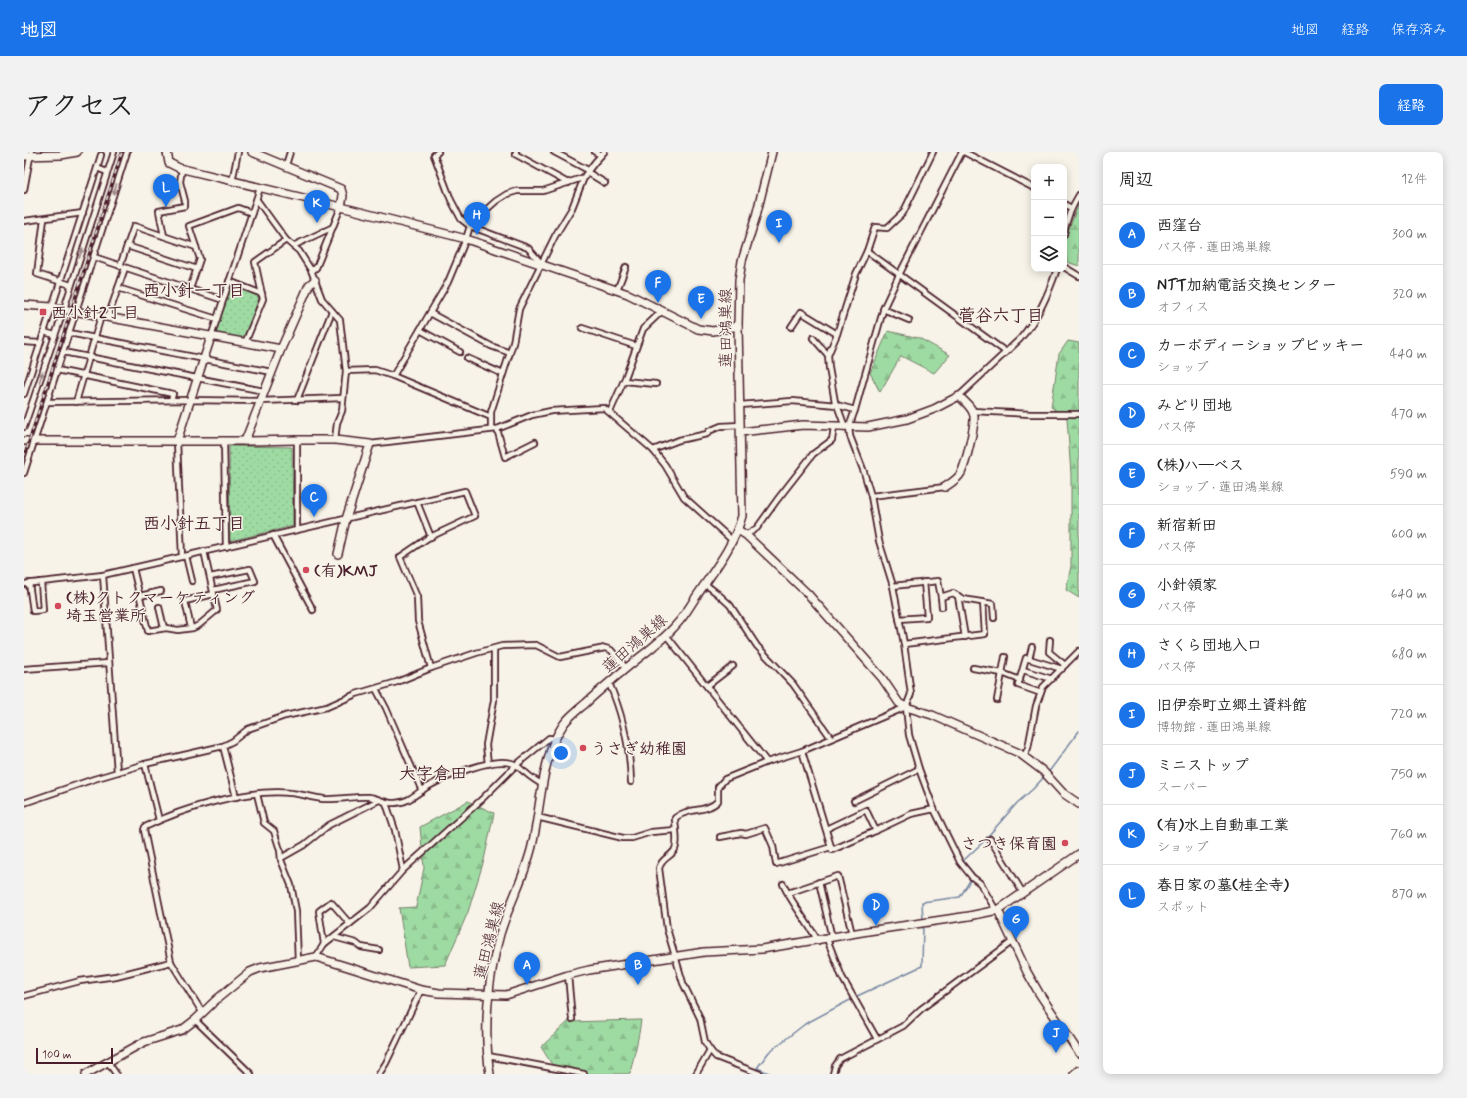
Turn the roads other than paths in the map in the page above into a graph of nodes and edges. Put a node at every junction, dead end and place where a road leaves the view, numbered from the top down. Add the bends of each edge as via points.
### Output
1 (77, 152) edge
2 (114, 152) edge
3 (127, 152) edge
4 (168, 152) edge
5 (238, 152) edge
6 (252, 152) edge
7 (290, 152) edge
8 (438, 152) edge
9 (516, 152) edge
10 (554, 152) edge
11 (595, 152) edge
12 (772, 152) edge
13 (933, 152) edge
14 (963, 152) edge
15 (602, 154) edge
16 (28, 155) edge
17 (101, 155) dead end
18 (286, 165) junction
19 (97, 168) junction
20 (182, 169) junction
21 (107, 172) junction
22 (588, 172) junction
23 (585, 177) junction
24 (232, 182) junction
25 (568, 183) junction
26 (605, 183) dead end
27 (1031, 186) edge
28 (260, 188) junction
29 (24, 190) edge
30 (1079, 195) edge
31 (257, 200) junction
32 (1067, 206) edge
33 (341, 207) junction
34 (1071, 208) junction
35 (83, 213) junction
36 (252, 213) junction
37 (1067, 218) edge
38 (44, 219) junction
39 (24, 221) edge
40 (470, 226) junction
41 (333, 227) junction
42 (164, 236) junction
43 (466, 239) junction
44 (286, 240) junction
45 (127, 246) junction
46 (293, 246) junction
47 (196, 247) junction
48 (867, 251) junction
49 (94, 257) junction
50 (542, 264) junction
51 (122, 267) junction
52 (626, 267) dead end
53 (197, 269) junction
54 (1067, 269) edge
55 (311, 270) junction
56 (1056, 272) edge
57 (899, 275) junction
58 (1079, 276) edge
59 (315, 280) junction
60 (229, 281) junction
61 (61, 282) junction
62 (71, 285) junction
63 (118, 288) junction
64 (190, 289) junction
65 (617, 290) junction
66 (262, 294) junction
67 (223, 300) junction
68 (24, 306) edge
69 (52, 307) junction
70 (64, 309) junction
71 (883, 309) junction
72 (76, 311) junction
73 (332, 311) junction
74 (662, 311) junction
75 (430, 313) junction
76 (104, 316) junction
77 (216, 319) junction
78 (909, 320) dead end
79 (738, 326) junction
80 (791, 327) dead end
81 (582, 328) dead end
82 (420, 330) junction
83 (44, 332) junction
84 (69, 333) junction
85 (837, 334) junction
86 (55, 335) junction
87 (211, 336) junction
88 (95, 338) junction
89 (813, 338) dead end
90 (24, 342) edge
91 (40, 343) junction
92 (245, 343) junction
93 (636, 346) junction
94 (281, 349) junction
95 (63, 352) junction
96 (460, 352) dead end
97 (510, 352) junction
98 (1006, 352) junction
99 (828, 355) junction
100 (89, 357) junction
101 (467, 358) dead end
102 (203, 359) junction
103 (57, 370) junction
104 (346, 371) junction
105 (272, 372) junction
106 (503, 374) junction
107 (84, 376) junction
108 (393, 376) junction
109 (197, 378) junction
110 (624, 381) junction
111 (656, 384) dead end
112 (264, 391) junction
113 (24, 394) edge
114 (960, 396) junction
115 (343, 398) junction
116 (171, 400) junction
117 (189, 400) junction
118 (297, 400) junction
119 (260, 401) junction
120 (47, 402) junction
121 (76, 402) junction
122 (740, 405) junction
123 (838, 405) junction
124 (855, 410) junction
125 (972, 411) junction
126 (610, 412) junction
127 (1079, 414) edge
128 (491, 417) junction
129 (741, 425) junction
130 (24, 427) edge
131 (834, 427) junction
132 (847, 427) junction
133 (490, 429) junction
134 (497, 429) junction
135 (741, 432) junction
136 (34, 440) junction
137 (177, 440) junction
138 (224, 440) junction
139 (297, 440) junction
140 (335, 440) junction
141 (24, 441) edge
142 (245, 441) junction
143 (535, 442) dead end
144 (370, 444) junction
145 (653, 450) junction
146 (24, 473) edge
147 (945, 487) joint
148 (870, 496) junction
149 (417, 502) junction
150 (346, 519) junction
151 (298, 530) junction
152 (738, 530) junction
153 (273, 535) junction
154 (746, 535) junction
155 (430, 537) junction
156 (733, 541) junction
157 (226, 547) junction
158 (204, 551) junction
159 (338, 554) dead end
160 (184, 557) junction
161 (133, 568) junction
162 (103, 575) junction
163 (210, 577) junction
164 (192, 581) dead end
165 (41, 582) junction
166 (924, 582) junction
167 (27, 583) edge
168 (705, 584) junction
169 (893, 586) junction
170 (161, 591) dead end
171 (213, 592) junction
172 (140, 596) junction
173 (941, 596) junction
174 (958, 596) junction
175 (983, 602) junction
176 (159, 607) dead end
177 (942, 607) dead end
178 (314, 610) dead end
179 (994, 618) dead end
180 (899, 620) junction
181 (164, 628) junction
182 (191, 628) junction
183 (666, 635) junction
184 (965, 637) junction
185 (1050, 640) dead end
186 (904, 644) junction
187 (1032, 647) dead end
188 (494, 649) junction
189 (1079, 651) edge
190 (1005, 657) dead end
191 (1029, 659) junction
192 (109, 663) junction
193 (732, 666) dead end
194 (1063, 667) junction
195 (431, 668) junction
196 (626, 668) junction
197 (974, 668) dead end
198 (24, 669) edge
199 (1023, 670) junction
200 (1001, 673) junction
201 (1052, 679) junction
202 (1020, 680) junction
203 (609, 683) junction
204 (707, 686) junction
205 (376, 689) junction
206 (1041, 693) junction
207 (997, 700) dead end
208 (906, 707) junction
209 (832, 738) junction
210 (555, 739) junction
211 (223, 746) junction
212 (802, 751) junction
213 (1024, 757) junction
214 (767, 762) junction
215 (145, 764) junction
216 (488, 764) junction
217 (516, 765) junction
218 (919, 769) junction
219 (117, 772) junction
220 (631, 782) dead end
221 (544, 784) junction
222 (422, 791) junction
223 (256, 794) junction
224 (236, 797) junction
225 (379, 800) junction
226 (854, 801) dead end
227 (24, 803) edge
228 (386, 803) junction
229 (1079, 804) edge
230 (934, 809) junction
231 (537, 817) junction
232 (159, 820) junction
233 (826, 829) junction
234 (675, 830) junction
235 (876, 831) junction
236 (720, 837) dead end
237 (990, 838) dead end
238 (830, 847) junction
239 (1079, 854) edge
240 (281, 858) junction
241 (403, 870) junction
242 (819, 882) junction
243 (783, 884) dead end
244 (788, 893) junction
245 (1023, 893) junction
246 (998, 910) junction
247 (350, 924) junction
248 (852, 934) junction
249 (334, 937) junction
250 (830, 938) junction
251 (818, 941) junction
252 (1013, 941) junction
253 (324, 944) junction
254 (378, 950) dead end
255 (674, 956) junction
256 (316, 957) junction
257 (298, 961) junction
258 (171, 962) junction
259 (568, 975) junction
260 (421, 990) junction
261 (489, 995) junction
262 (24, 996) edge
263 (202, 1012) junction
264 (572, 1019) dead end
265 (195, 1020) junction
266 (877, 1039) junction
267 (710, 1050) junction
268 (1079, 1053) edge
269 (488, 1056) junction
270 (108, 1062) junction
271 (1079, 1070) edge
272 (86, 1074) edge
273 (116, 1074) edge
274 (251, 1074) edge
275 (379, 1074) edge
276 (490, 1074) edge
277 (584, 1074) edge
278 (696, 1074) edge
279 (760, 1074) edge
280 (833, 1074) edge
281 (1074, 1074) edge

1 - 16 street via 61,155
2 - 21 street
3 -> 49 street
4 - 20 street via 169,163
5 - 24 street
6 - 18 street
7 - 18 street
8 - 40 street via 434,155 451,200 461,219
9 - 25 street via 515,154
10 - 22 street
11 - 15 street
12 - 79 street, 蓮田鴻巣線 via 742,261
13 - 48 street via 903,213 887,228 875,227
14 - 27 street
14 - 57 street
15 - 22 street
16 - 29 street
17 - 19 street
18 - 33 street via 341,189
19 - 21 street
19 - 35 street
20 - 24 street
20 - 42 street via 180,182 185,206 159,211
62 -> 21 street
22 - 23 street
22 - 26 street
23 - 25 street
23 - 50 street via 572,208
24 - 28 street
25 - 40 street via 543,191 517,191 507,194
28 - 31 street
28 - 33 street
30 - 34 street
31 - 36 street
31 - 44 street
32 - 34 street
33 - 41 street
33 - 43 street
34 - 37 street
35 - 38 street
35 - 61 street
36 - 47 street via 238,208 189,226
36 - 60 street
38 - 39 street
38 - 61 street via 37,274
40 - 43 street
40 - 50 street via 528,248
41 - 46 street
41 - 55 street via 316,268
42 - 45 street via 134,226
42 - 47 street
43 - 50 street
43 - 75 street via 448,282
44 - 46 street
44 - 66 street via 255,262
45 - 51 street
45 - 53 street
46 - 55 street
47 - 53 street via 200,259
48 - 57 street
48 - 85 street via 856,274
49 - 51 street
49 - 72 street
50 - 65 street
50 - 97 street via 519,309
51 - 63 street
51 - 64 street
52 - 65 street
53 - 64 street
54 - 58 street
55 - 59 street
56 - 98 street via 1037,317
57 - 71 street
57 - 98 street
59 - 73 street via 322,299
59 - 94 street via 309,286
60 - 66 street
60 - 67 street
61 - 62 street
61 - 69 street
62 - 70 street
63 - 76 street
63 - 77 street
64 - 67 street
65 - 74 street
66 - 92 street
67 - 77 street
68 - 69 street
69 - 70 street
69 - 83 street
70 - 72 street
70 - 86 street
71 - 78 street
71 - 124 street
72 - 76 street
72 - 84 street
73 - 104 street via 340,320
73 - 118 street
74 - 79 street via 698,329 713,331
74 - 93 street via 643,329
75 - 82 street
75 - 97 street via 491,346
76 - 87 street
76 - 88 street
77 - 87 street
79 - 122 street, 蓮田鴻巣線
80 - 85 street via 800,312
81 - 93 street
82 - 96 street
82 - 108 street
83 - 86 street
83 - 91 street
84 - 88 street
84 - 95 street
85 - 99 street
130 -> 86 street
87 - 92 street
87 - 102 street
88 - 100 street
88 - 102 street
89 - 99 street
90 - 91 street
91 - 113 street
92 - 94 street
93 - 110 street
94 - 105 street
95 - 100 street
95 - 103 street
97 - 106 street
98 - 114 street
99 - 123 street via 828,368
100 - 107 street
100 - 109 street
101 - 106 street
102 - 105 street
102 - 109 street
103 - 107 street
103 - 120 street
104 - 108 street via 375,370
104 - 115 street
105 - 112 street
106 - 128 street
107 - 116 street via 173,394
107 - 121 street
108 - 128 street
109 - 112 street
109 - 117 street
110 - 111 street
110 - 126 street
112 - 119 street
114 - 125 street
114 - 132 street via 907,419 868,427
115 - 118 street
115 - 140 street
116 - 117 street
116 - 121 street
117 - 119 street
117 - 137 street
118 - 119 street
119 - 142 street
120 - 121 street
120 - 136 street
122 - 123 street via 792,401
122 - 129 street, 蓮田鴻巣線
123 - 124 street
123 - 132 street
124 - 132 street
125 - 127 street
125 - 147 street via 973,427 960,474
126 - 134 street via 604,408 551,411 532,415
126 - 145 street
128 - 133 street
129 - 135 street, 蓮田鴻巣線
129 - 145 street via 721,426 707,434 679,440
131 - 132 street
131 - 135 street via 803,425
131 - 154 street via 832,440 813,454 757,528
132 - 148 street
133 - 134 street
133 - 144 street
134 - 143 street via 505,457
135 - 152 street, 蓮田鴻巣線 via 742,516
136 - 137 street
136 - 141 street
136 - 146 street
137 - 138 street
137 - 160 street
138 - 142 street
138 - 157 street
139 - 140 street
139 - 142 street
139 - 151 street
140 - 144 street
144 - 150 street
145 - 156 street via 684,497
147 - 148 street
148 - 169 street via 879,541
149 - 150 street
149 - 155 street
149 - 155 street via 465,491 475,516
150 - 151 street
150 - 159 street
151 - 153 street
152 - 154 street
152 - 156 street, 蓮田鴻巣線
153 - 157 street
153 - 178 street
154 - 208 street via 808,594 882,678 899,703
155 - 195 street via 400,557 417,597 418,621
156 - 168 street, 蓮田鴻巣線
157 - 158 street
158 - 160 street
158 - 163 street
160 - 161 street
160 - 164 street
161 - 162 street
161 - 172 street
162 - 165 street
162 - 192 street
163 - 171 street
163 - 171 street via 250,569 255,581
165 - 167 street
165 - 167 street via 43,610 33,611
166 - 169 street
166 - 173 street via 938,581
166 - 180 street via 927,617
168 - 183 street, 蓮田鴻巣線 via 678,624
168 - 209 street via 730,605 757,646 793,684
169 - 180 street
170 - 172 street
171 - 182 street via 217,610 199,625
171 - 182 street via 184,601
172 - 181 street via 148,631
173 - 174 street via 953,593
173 - 177 street
174 - 175 street
174 - 184 street
175 - 179 street via 993,604
175 - 184 street via 985,634
176 - 181 street
180 - 186 street
181 - 182 street
183 - 196 street, 蓮田鴻巣線
183 - 204 street
184 - 186 street
185 - 194 street via 1049,652
186 - 208 street via 911,694
187 - 191 street
188 - 195 street
188 - 196 street via 502,646 536,644 560,657 606,648 611,650
188 - 216 street via 494,700 486,745
189 - 194 street
190 - 200 street
191 - 194 street
191 - 199 street via 1026,658
192 - 198 street
192 - 219 street
193 - 204 street
194 - 201 street
195 - 205 street
196 - 203 street, 蓮田鴻巣線
197 - 200 street
199 - 201 street
199 - 202 street
200 - 202 street
200 - 207 street
201 - 206 street via 1043,687
202 - 206 street via 1018,685
203 - 210 street, 蓮田鴻巣線 via 569,718
203 - 220 street via 626,733
204 - 214 street
205 - 211 street via 356,694 327,707 285,716 248,729
205 - 222 street
206 - 213 street
208 - 209 street
208 - 213 street via 932,715
208 - 218 street via 909,735
209 - 212 street
210 - 217 street via 549,738
210 - 221 street, 蓮田鴻巣線
211 - 215 street
211 - 224 street
212 - 214 street
212 - 233 street
213 - 229 street via 1063,793
214 - 234 street via 725,779 718,786 718,801 713,806 680,814 675,818
215 - 219 street
215 - 232 street
216 - 217 street
216 - 222 street via 451,775
217 - 221 street via 533,779
217 - 241 street
218 - 226 street
218 - 230 street
219 - 227 street
221 - 231 street, 蓮田鴻巣線
222 - 228 street via 407,801
223 - 224 street
223 - 225 street via 290,793 325,799 370,797
223 - 240 street via 264,823 274,831
224 - 232 street via 207,803
225 - 228 street
225 - 240 street via 329,825
228 - 241 street via 395,830
230 - 235 street via 911,814
230 - 246 street via 960,862 980,883
231 - 234 street via 623,838
231 - 261 street, 蓮田鴻巣線 via 529,861 500,934 492,967
232 - 258 street via 144,830
233 - 235 street via 866,810
233 - 238 street
234 - 255 street via 674,852 662,861 659,868 667,929
235 - 238 street via 832,850
236 - 238 street via 746,834 765,828 773,846 776,864
237 - 245 street
239 - 245 street
240 - 257 street via 291,885 296,911
241 - 247 street via 370,908
242 - 244 street
242 - 248 street via 838,876
242 - 250 street
243 - 244 street
244 - 251 street
245 - 246 street
246 - 248 street
246 - 252 street
247 - 249 street
247 - 253 street via 331,902 319,911
248 - 250 street
249 - 253 street
249 - 254 street
250 - 251 street
250 - 266 street via 842,977
251 - 255 street via 762,949 722,950
252 - 266 street via 921,1009 903,1026
252 - 268 street via 1039,993
253 - 256 street
255 - 259 street
255 - 267 street via 683,984 700,1018 704,1042
256 - 257 street
256 - 260 street
257 - 263 street via 250,972
258 - 262 street
258 - 263 street
259 - 261 street via 514,993
259 - 264 street
260 - 261 street
260 - 275 street
261 - 269 street, 蓮田鴻巣線
263 - 265 street
265 - 270 street via 182,1030 144,1042
265 - 274 street
266 - 280 street via 840,1059
267 - 278 street
267 - 279 street via 716,1057
269 - 276 street, 蓮田鴻巣線
269 - 277 street
270 - 272 street
270 - 273 street
271 - 281 street

